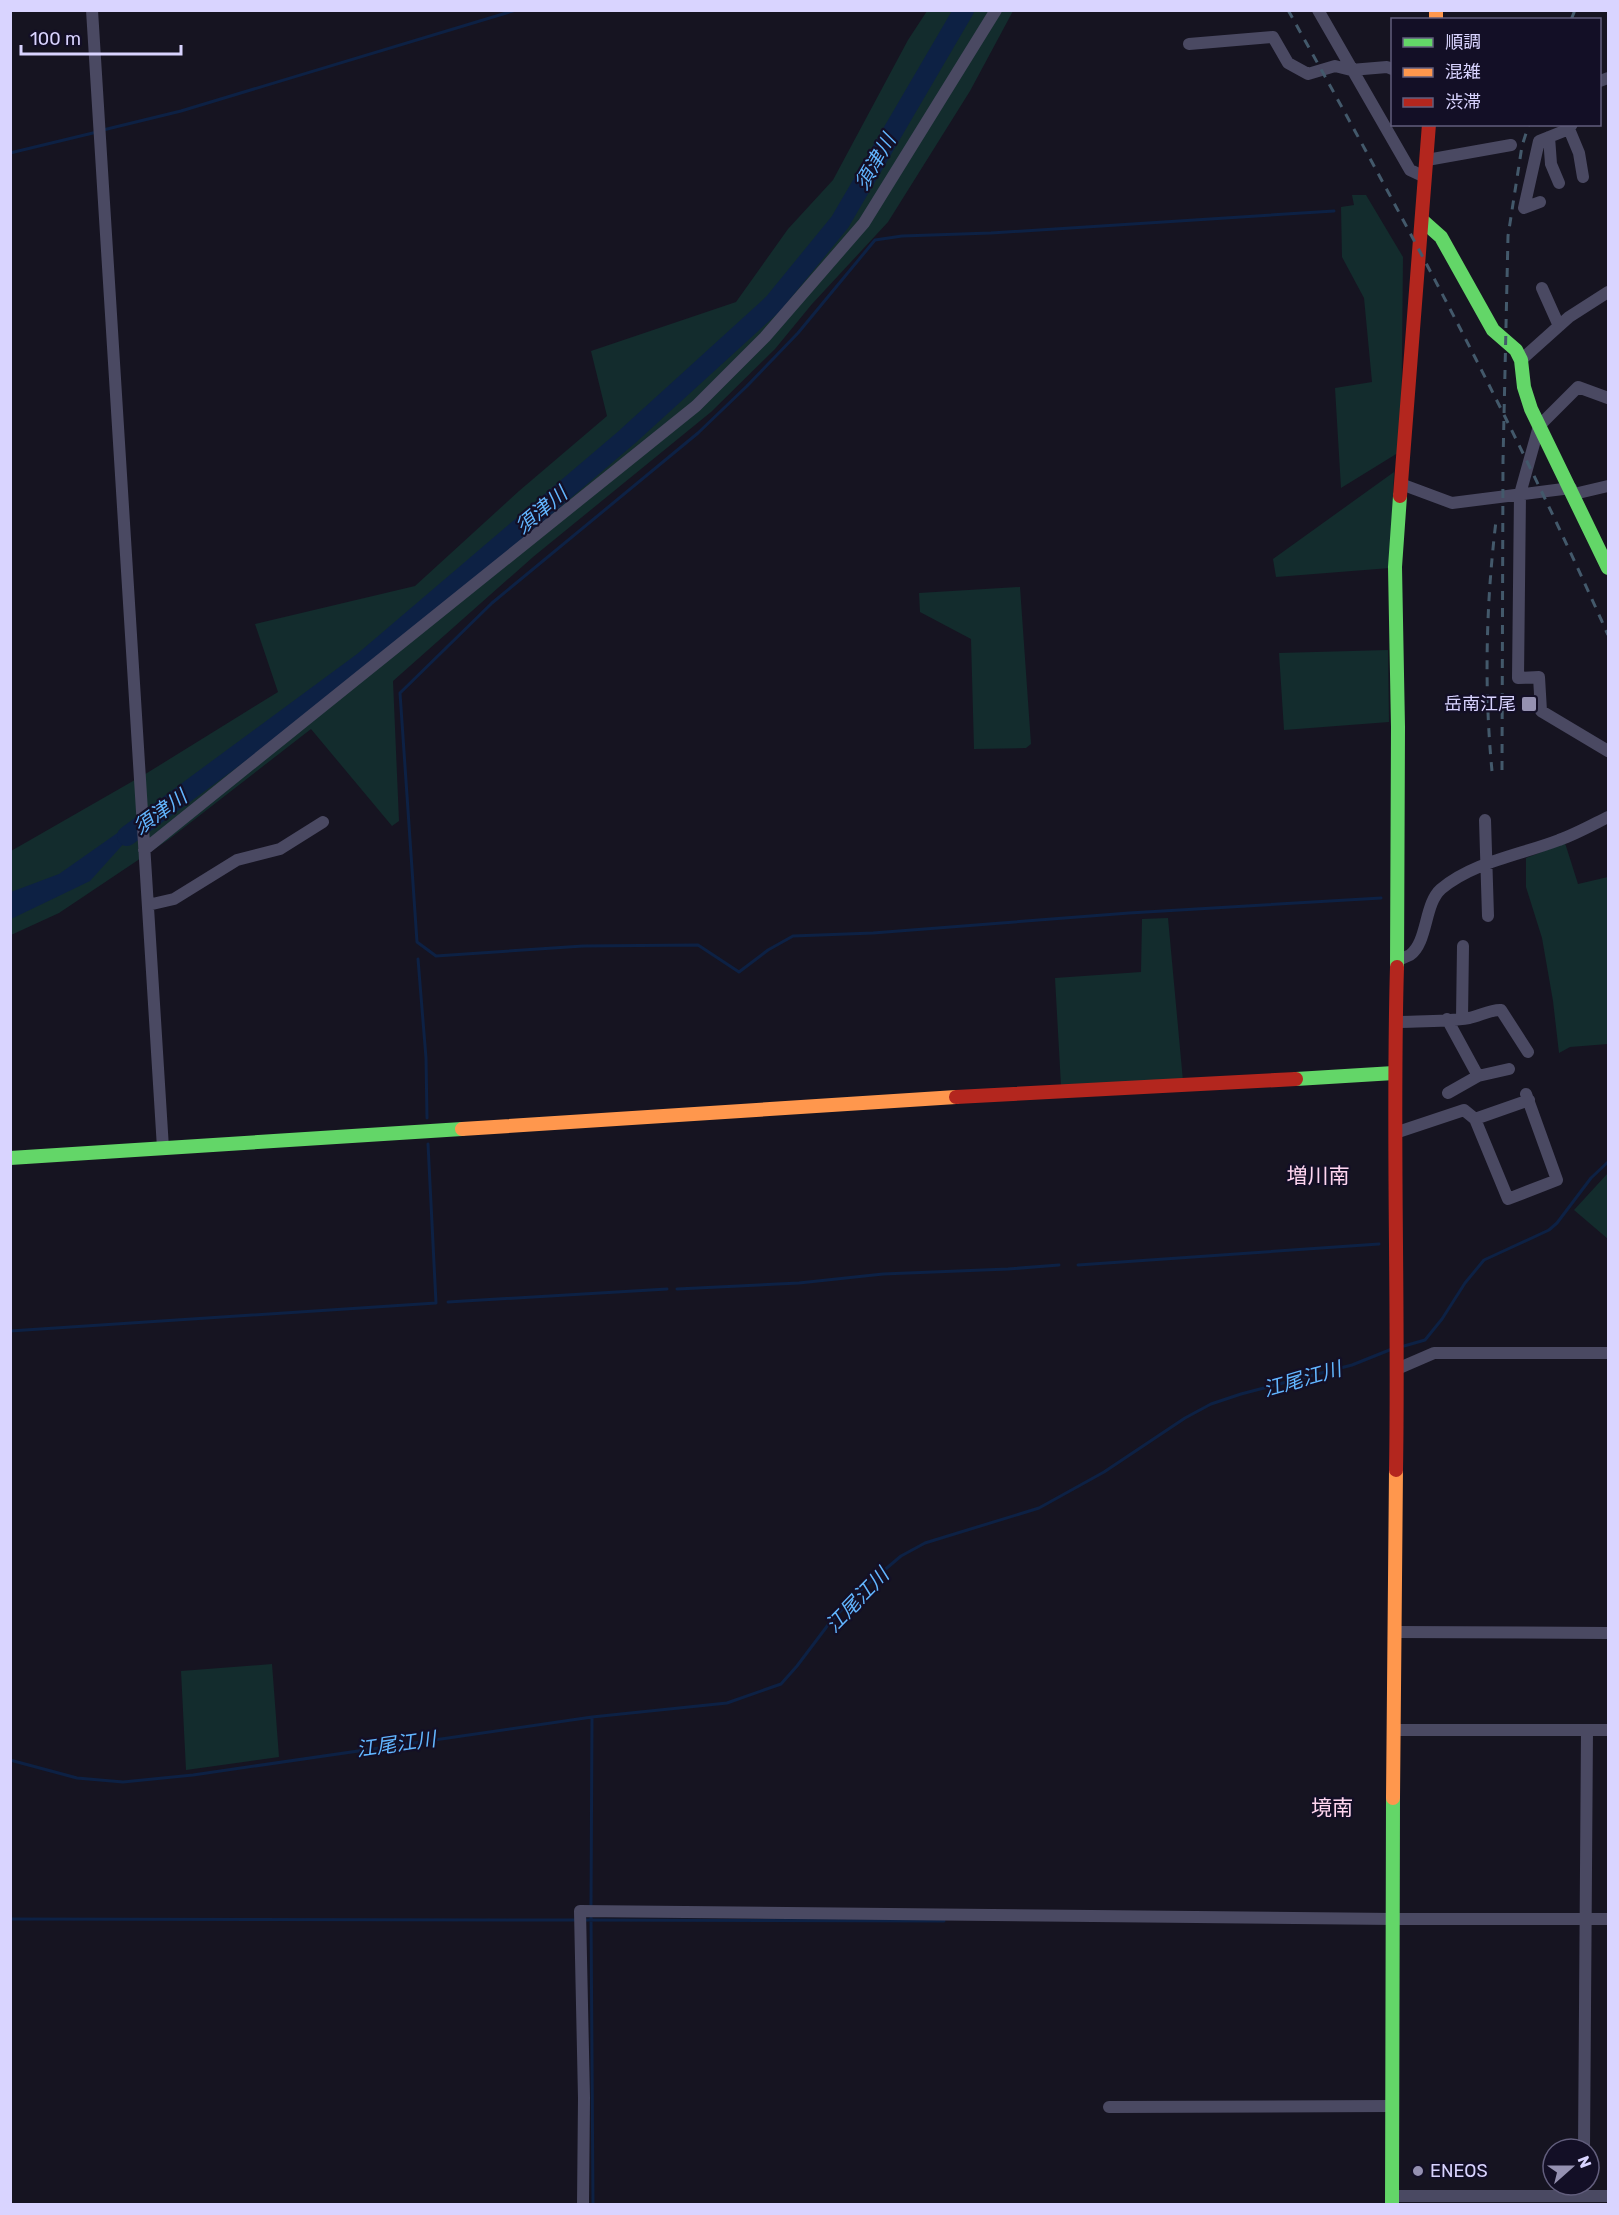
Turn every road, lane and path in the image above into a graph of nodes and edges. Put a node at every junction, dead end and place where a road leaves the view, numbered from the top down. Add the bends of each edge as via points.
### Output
1 (92, 10) edge
2 (996, 10) edge
3 (1318, 10) edge
4 (1189, 44) dead end
5 (1391, 69) edge
6 (1351, 70) junction
7 (1429, 126) edge
8 (1570, 127) edge
9 (1549, 137) junction
10 (1511, 145) dead end
11 (1427, 160) junction
12 (1425, 177) junction
13 (1583, 177) dead end
14 (1559, 183) dead end
15 (1540, 202) dead end
16 (1423, 221) junction
17 (1542, 288) dead end
18 (1608, 292) edge
19 (1559, 326) junction
20 (1521, 360) junction
21 (1608, 398) edge
22 (1539, 426) junction
23 (1401, 484) junction
24 (1608, 486) edge
25 (1572, 491) junction
26 (1521, 494) junction
27 (1608, 568) edge
28 (1608, 751) edge
29 (1608, 817) edge
30 (1485, 820) dead end
31 (323, 822) dead end
32 (144, 850) junction
33 (1487, 864) junction
34 (148, 905) junction
35 (1488, 916) dead end
36 (1462, 946) dead end
37 (1397, 960) junction
38 (1447, 1019) junction
39 (1462, 1019) junction
40 (1396, 1022) junction
41 (1528, 1052) dead end
42 (1509, 1069) dead end
43 (1394, 1072) junction
44 (1478, 1076) junction
45 (1448, 1093) dead end
46 (1475, 1119) junction
47 (1395, 1133) junction
48 (163, 1148) junction
49 (10, 1158) edge
50 (1608, 1353) edge
51 (1397, 1366) junction
52 (1394, 1632) junction
53 (1608, 1633) edge
54 (1394, 1730) junction
55 (1587, 1730) junction
56 (1608, 1730) edge
57 (1394, 1919) junction
58 (1586, 1919) junction
59 (1608, 1919) edge
60 (1394, 2106) junction
61 (1109, 2107) dead end
62 (1584, 2137) edge
63 (1541, 2196) edge
64 (1392, 2200) edge
65 (583, 2205) edge

1 - 32 street
2 - 32 street via 864,223 765,337 696,406
3 - 6 street
4 - 6 street via 1273,37 1288,63 1308,74 1335,66
5 - 6 street
6 - 12 street via 1410,170
7 - 11 street
8 - 9 street
8 - 13 street
9 - 14 street via 1551,164
9 - 15 street via 1539,141 1524,208
10 - 11 street
11 - 12 street
12 - 16 street
16 - 20 street via 1441,237 1493,330 1516,350
16 - 23 street
17 - 19 street
18 - 19 street
19 - 20 street
20 - 22 street via 1524,387
21 - 22 street via 1578,387
22 - 25 street
22 - 26 street
23 - 26 street via 1452,503
23 - 37 street via 1395,567
24 - 25 street
25 - 26 street
25 - 27 street
26 - 28 street via 1518,678 1539,677 1541,711
29 - 33 street via 1559,840
30 - 33 street
31 - 34 street via 280,849 237,860 174,899
32 - 34 street
33 - 35 street
33 - 37 street via 1438,891 1416,946 1411,954
34 - 48 street
36 - 39 street
37 - 40 street
38 - 39 street
38 - 40 street
38 - 44 street
39 - 41 street via 1501,1010
40 - 43 street
42 - 44 street
43 - 47 street
43 - 48 street
44 - 45 street
46 - 46 street via 1528,1097 1557,1180 1508,1199
46 - 47 street via 1464,1110
47 - 51 street
48 - 49 street
50 - 51 street via 1434,1353
51 - 52 street
52 - 53 street
52 - 54 street
54 - 55 street
54 - 57 street
55 - 56 street
55 - 58 street
57 - 58 street
57 - 60 street
57 - 65 street via 580,1911
58 - 59 street
58 - 62 street
60 - 61 street
60 - 64 street
63 - 64 street

